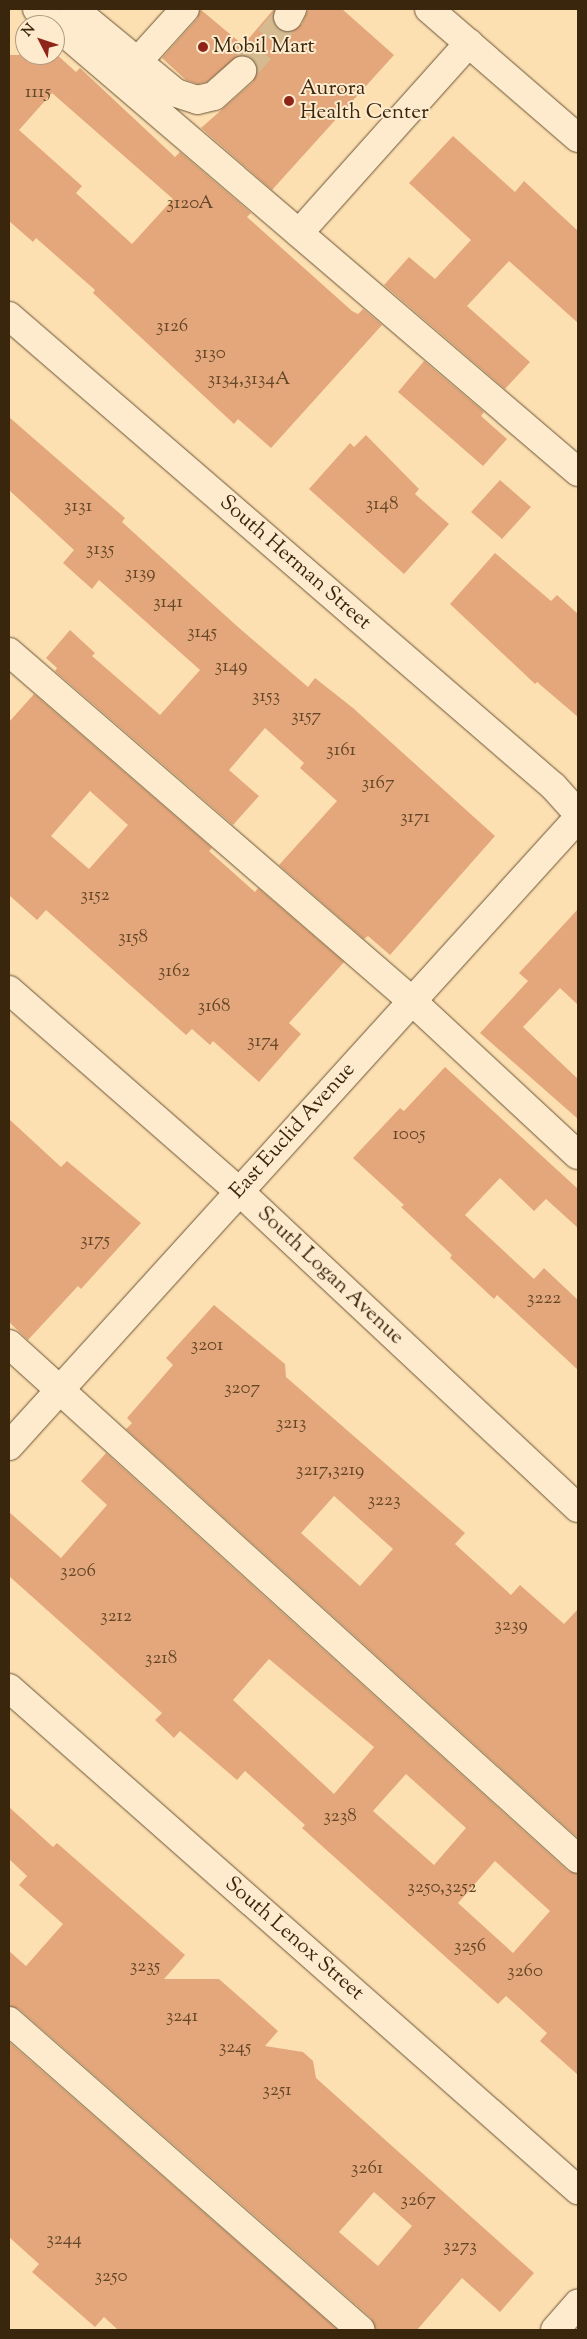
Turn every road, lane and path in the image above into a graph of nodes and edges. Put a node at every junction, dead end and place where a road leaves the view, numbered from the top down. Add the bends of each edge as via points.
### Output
1 (74, 9) edge
2 (185, 9) edge
3 (429, 9) edge
4 (50, 10) edge
5 (103, 16) edge
6 (469, 43) junction
7 (138, 61) junction
8 (242, 71) tunnel mouth
9 (578, 138) edge
10 (299, 233) junction
11 (9, 316) edge
12 (578, 472) edge
13 (9, 652) edge
14 (578, 814) edge
15 (578, 818) edge
16 (9, 990) edge
17 (412, 1001) junction
18 (578, 1155) edge
19 (239, 1191) junction
20 (9, 1344) edge
21 (61, 1389) junction
22 (9, 1446) edge
23 (578, 1508) edge
24 (9, 1688) edge
25 (578, 1859) edge
26 (9, 2021) edge
27 (578, 2190) edge
28 (578, 2304) edge
29 (361, 2330) edge
30 (555, 2330) edge

1 - 5 street
2 - 7 street
3 - 6 street
4 - 10 street
5 - 7 street
6 - 9 street
6 - 10 street
7 - 8 street via 176,93 197,100 214,96
10 - 12 street
11 - 14 street, South Herman Street via 540,774
13 - 17 street
15 - 17 street, East Euclid Avenue
16 - 19 street, South Logan Avenue
17 - 18 street
17 - 19 street, East Euclid Avenue
19 - 21 street, East Euclid Avenue
19 - 23 street, South Logan Avenue
20 - 21 street
21 - 22 street, East Euclid Avenue
21 - 25 street
24 - 27 street, South Lenox Street
26 - 29 street
28 - 30 street

